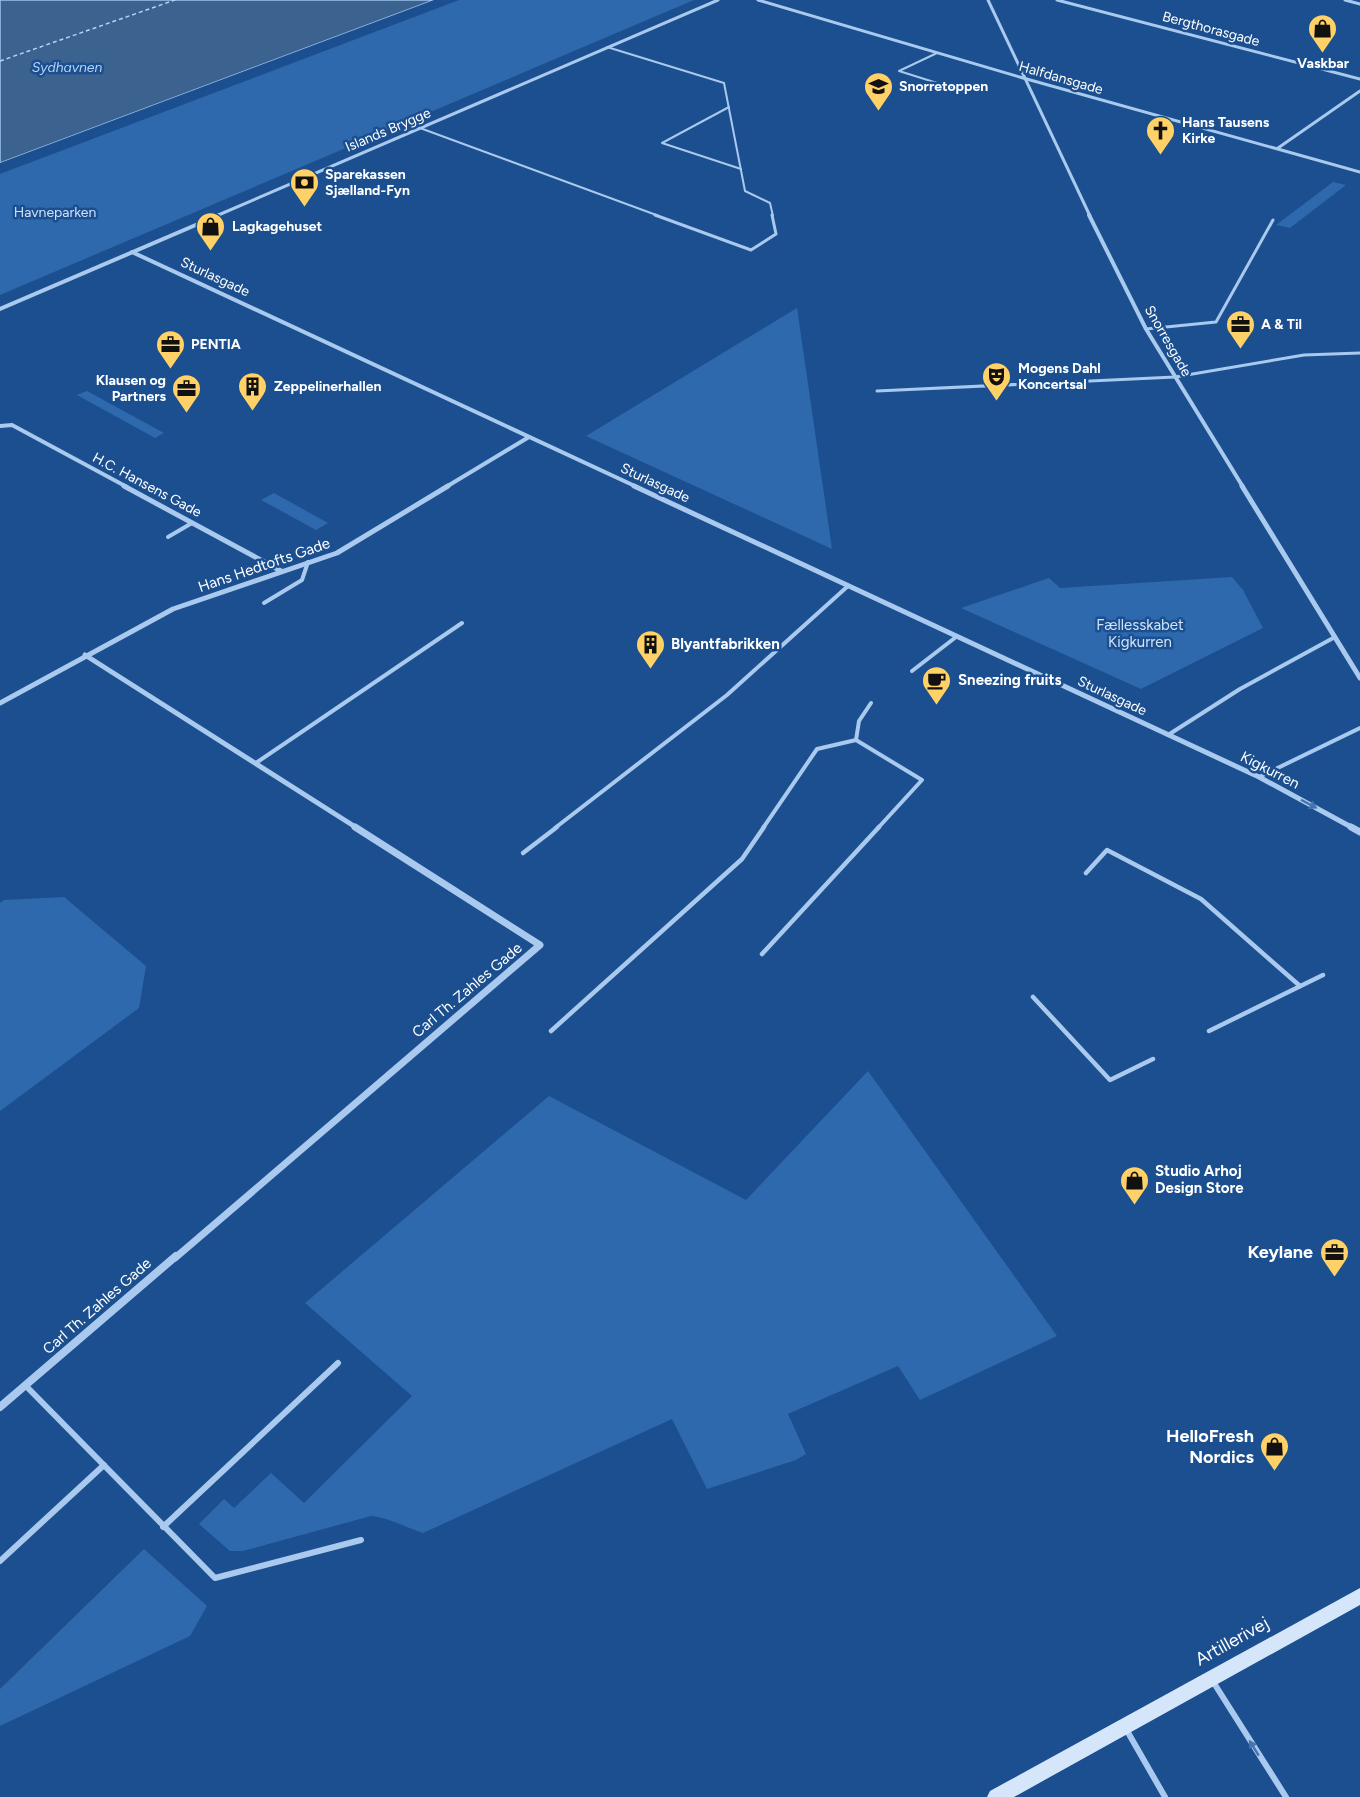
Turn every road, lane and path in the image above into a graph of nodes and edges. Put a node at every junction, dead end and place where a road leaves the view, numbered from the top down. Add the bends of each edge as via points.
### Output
1 (718, 0) edge
2 (758, 0) edge
3 (988, 0) edge
4 (1057, 0) edge
5 (1345, 0) edge
6 (1360, 4) edge
7 (607, 47) junction
8 (937, 53) junction
9 (1023, 78) junction
10 (1360, 79) edge
11 (953, 88) dead end
12 (1360, 91) edge
13 (729, 107) junction
14 (420, 128) junction
15 (1278, 148) junction
16 (741, 169) junction
17 (1360, 172) edge
18 (1273, 220) dead end
19 (132, 252) junction
20 (0, 309) edge
21 (1146, 329) junction
22 (1360, 352) edge
23 (1175, 377) junction
24 (877, 391) dead end
25 (0, 426) edge
26 (529, 437) junction
27 (192, 523) junction
28 (168, 537) dead end
29 (308, 562) junction
30 (281, 571) junction
31 (848, 586) junction
32 (264, 603) dead end
33 (462, 623) dead end
34 (956, 637) junction
35 (1335, 637) junction
36 (85, 655) junction
37 (912, 671) dead end
38 (1360, 677) edge
39 (0, 703) edge
40 (871, 704) dead end
41 (1360, 728) edge
42 (1168, 735) junction
43 (855, 740) junction
44 (256, 763) junction
45 (1259, 777) junction
46 (1360, 831) edge
47 (523, 854) dead end
48 (1086, 873) dead end
49 (762, 954) dead end
50 (1323, 975) dead end
51 (1300, 986) junction
52 (1033, 997) dead end
53 (1209, 1031) dead end
54 (551, 1032) dead end
55 (1153, 1059) dead end
56 (338, 1363) dead end
57 (26, 1385) junction
58 (0, 1407) edge
59 (104, 1465) junction
60 (163, 1527) junction
61 (361, 1540) dead end
62 (0, 1561) edge
63 (1360, 1596) edge
64 (1210, 1677) junction
65 (1125, 1726) junction
66 (996, 1797) edge
67 (1165, 1797) edge
68 (1286, 1797) edge

1 - 7 street, Islands Brygge
2 - 8 street, Halfdansgade
3 - 9 street, Snorresgade
4 - 10 street, Bergthorasgade
5 - 6 street
7 - 13 lane via 724,83
7 - 14 street, Islands Brygge
8 - 9 street, Halfdansgade
8 - 11 lane via 899,71
9 - 15 street, Halfdansgade
9 - 21 street, Snorresgade
12 - 15 street
13 - 16 lane
13 - 16 lane via 662,143
14 - 16 lane via 751,250 776,234 770,203 745,191
14 - 19 street, Islands Brygge
15 - 17 street, Halfdansgade
18 - 21 lane via 1216,322
19 - 20 street, Islands Brygge
19 - 26 street, Sturlasgade
21 - 23 street, Snorresgade
22 - 23 lane via 1304,355
23 - 24 lane
23 - 35 street, Snorresgade
25 - 27 street, H.C. Hansens Gade via 12,425
26 - 29 street, Hans Hedtofts Gade via 337,553
26 - 31 street, Sturlasgade
27 - 28 lane
27 - 30 street, H.C. Hansens Gade
29 - 30 street, Hans Hedtofts Gade
29 - 32 lane via 302,580
30 - 36 street, Hans Hedtofts Gade via 173,609
31 - 34 street, Sturlasgade
31 - 47 lane via 727,695
33 - 44 lane
34 - 37 lane
34 - 42 street, Sturlasgade
35 - 38 street, Snorresgade
35 - 42 lane via 1240,689
36 - 39 street, Hans Hedtofts Gade
36 - 44 street, Carl Th. Zahles Gade
40 - 43 lane via 859,721
41 - 45 lane
42 - 45 street, Kigkurren
43 - 49 lane via 921,780
43 - 54 lane via 817,749 742,859
44 - 57 street, Carl Th. Zahles Gade via 540,945
45 -> 46 street, Kigkurren
48 - 51 lane via 1107,850 1202,899
50 - 51 lane
51 - 53 lane
52 - 55 lane via 1110,1080
56 - 60 lane
57 - 58 street, Carl Th. Zahles Gade
57 - 59 lane
59 - 60 lane
59 - 62 lane
60 - 61 lane via 215,1578
63 - 64 street, Artillerivej
64 - 65 street, Artillerivej
68 -> 64 lane
65 - 66 street, Artillerivej
65 - 67 lane

